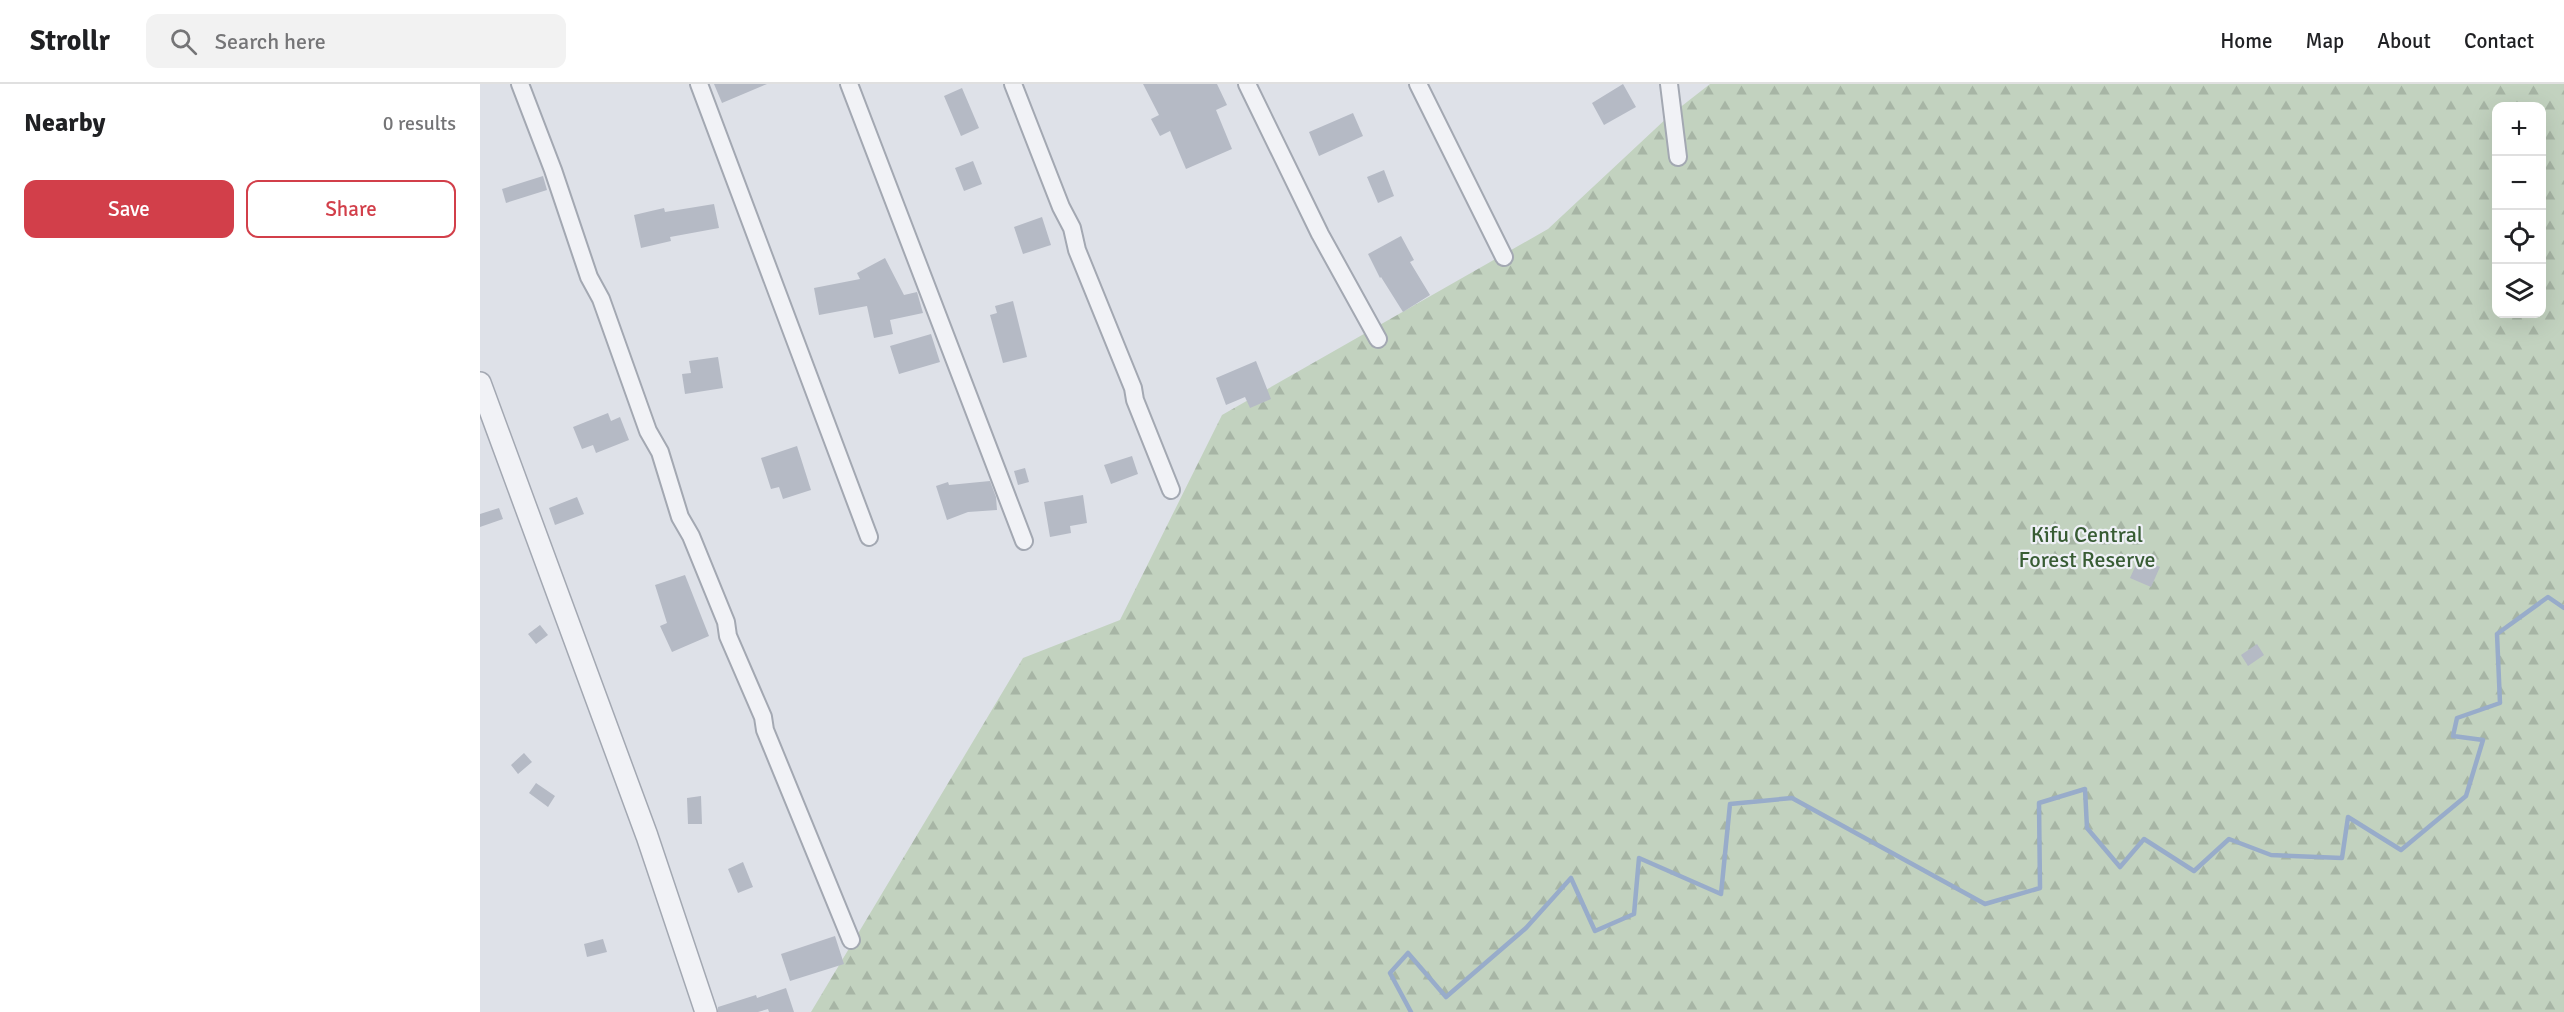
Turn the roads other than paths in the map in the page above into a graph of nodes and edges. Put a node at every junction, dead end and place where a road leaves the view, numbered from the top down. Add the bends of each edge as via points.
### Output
1 (520, 84) edge
2 (699, 84) edge
3 (849, 84) edge
4 (1013, 84) edge
5 (1247, 84) edge
6 (1418, 84) edge
7 (1669, 84) edge
8 (1678, 157) dead end
9 (1504, 258) dead end
10 (1378, 339) dead end
11 (480, 383) edge
12 (1171, 490) dead end
13 (869, 537) dead end
14 (1024, 542) dead end
15 (851, 940) dead end
16 (706, 1012) edge

1 - 15 street via 589,276 601,299 648,431 660,452 680,517 726,622 728,636
2 - 13 street
3 - 14 street
4 - 12 street
5 - 10 street via 1320,234
6 - 9 street
7 - 8 street
11 - 16 street via 647,836

